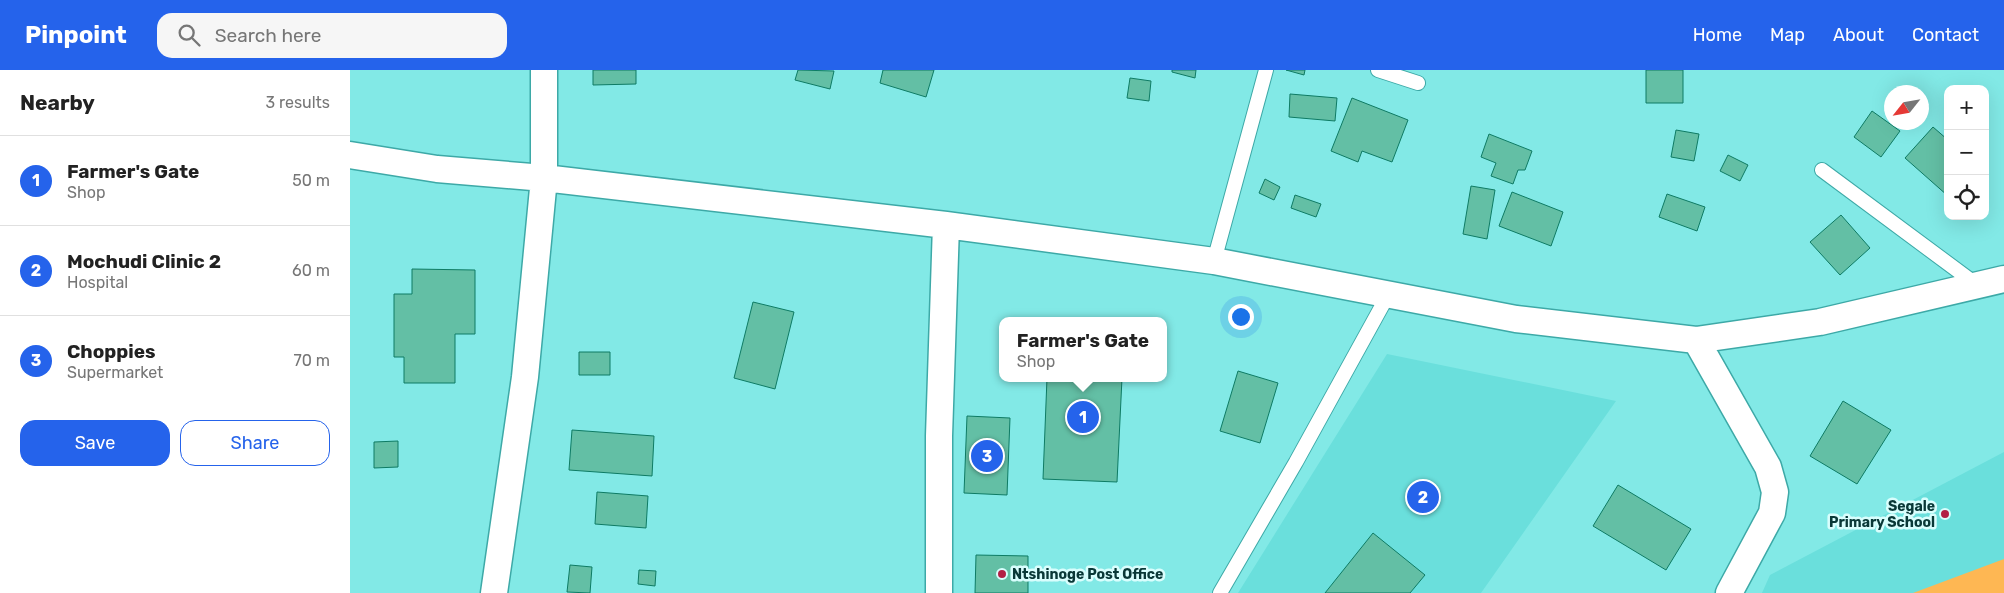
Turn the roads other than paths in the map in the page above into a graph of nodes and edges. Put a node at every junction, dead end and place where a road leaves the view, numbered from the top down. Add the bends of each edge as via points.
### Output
1 (544, 70) edge
2 (1266, 70) edge
3 (1378, 70) edge
4 (1418, 82) dead end
5 (350, 155) edge
6 (1822, 170) dead end
7 (544, 178) junction
8 (946, 225) junction
9 (1214, 261) junction
10 (2004, 279) edge
11 (1977, 285) junction
12 (1388, 295) junction
13 (1696, 340) junction
14 (494, 593) edge
15 (938, 593) edge
16 (1220, 593) edge
17 (1729, 593) edge

1 - 7 street
2 - 9 lane
3 - 4 lane
5 - 7 street via 437,169
6 - 11 lane
7 - 8 street
7 - 14 street via 525,377
8 - 9 street
8 - 15 street
9 - 12 street
10 - 11 street
11 - 13 street via 1820,322
12 - 13 street via 1516,319
12 - 16 lane
13 - 17 street via 1764,459 1774,483 1772,513

